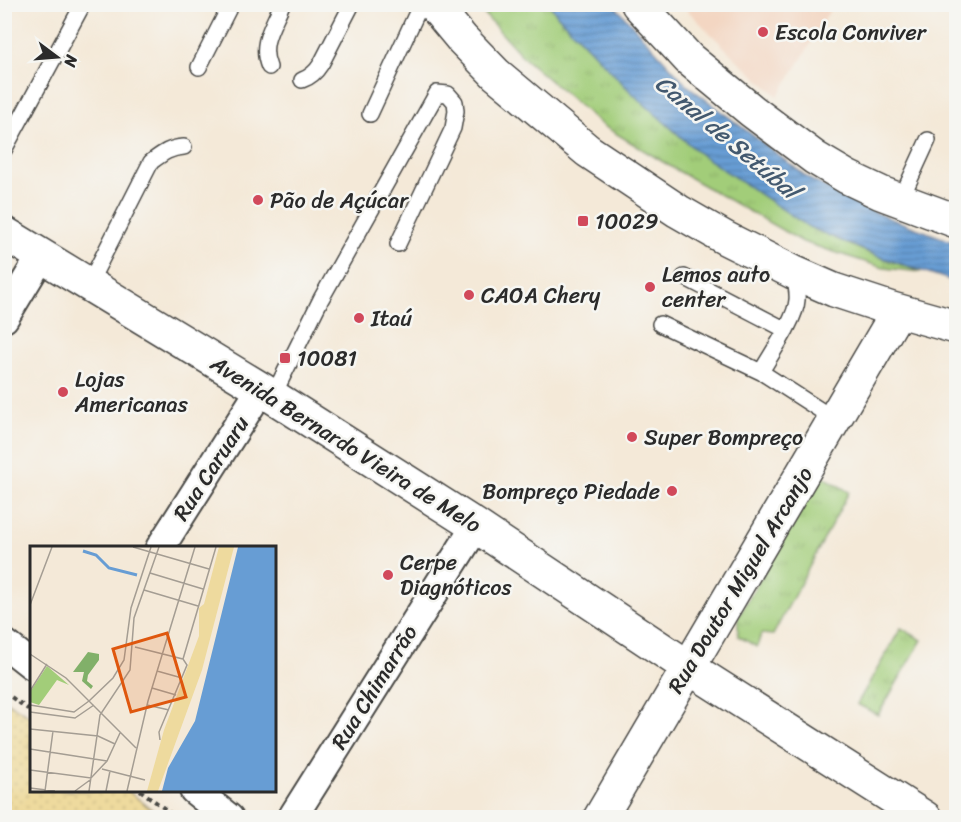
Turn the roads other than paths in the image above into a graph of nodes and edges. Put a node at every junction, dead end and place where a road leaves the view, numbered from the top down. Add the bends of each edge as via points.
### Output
1 (83, 4) edge
2 (231, 4) edge
3 (282, 4) edge
4 (352, 4) edge
5 (421, 4) edge
6 (433, 4) edge
7 (638, 4) edge
8 (199, 67) dead end
9 (269, 67) dead end
10 (302, 80) dead end
11 (370, 114) dead end
12 (928, 140) dead end
13 (184, 147) dead end
14 (4, 150) edge
15 (900, 201) junction
16 (957, 221) edge
17 (4, 233) edge
18 (398, 244) dead end
19 (42, 255) junction
20 (793, 272) junction
21 (684, 277) dead end
22 (89, 284) junction
23 (898, 311) junction
24 (4, 318) edge
25 (660, 324) dead end
26 (957, 327) edge
27 (786, 330) junction
28 (761, 372) junction
29 (267, 393) junction
30 (834, 419) junction
31 (476, 526) junction
32 (161, 546) edge
33 (4, 643) edge
34 (30, 663) edge
35 (688, 667) junction
36 (196, 792) edge
37 (229, 818) edge
38 (292, 818) edge
39 (600, 818) edge
40 (926, 818) edge

1 - 14 lane
2 - 8 lane
3 - 9 lane via 265,43
4 - 10 lane via 316,72
5 - 11 lane
6 - 20 main road via 496,74 588,151 678,211
7 - 15 main road via 689,59 752,111 815,158
12 - 15 lane
13 - 22 lane via 173,148 151,162
15 - 16 main road
17 - 19 main road, Avenida Bernardo Vieira de Melo
18 - 29 lane via 453,128 455,102 448,94 437,93
19 - 22 main road, Avenida Bernardo Vieira de Melo
19 - 24 street
20 - 23 main road
20 - 27 lane via 797,300
21 - 27 lane
22 - 29 main road, Avenida Bernardo Vieira de Melo
23 - 26 main road
23 - 30 main road, Rua Doutor Miguel Arcanjo
25 - 28 lane
27 - 28 lane
28 - 30 lane
29 - 31 main road, Avenida Bernardo Vieira de Melo
29 - 32 street, Rua Caruaru
30 - 35 main road, Rua Doutor Miguel Arcanjo
31 - 35 main road, Avenida Bernardo Vieira de Melo
31 - 38 street, Rua Chimarrão
33 - 34 street
35 - 39 main road, Rua Doutor Miguel Arcanjo
35 - 40 main road, Avenida Bernardo Vieira de Melo
36 - 37 street

